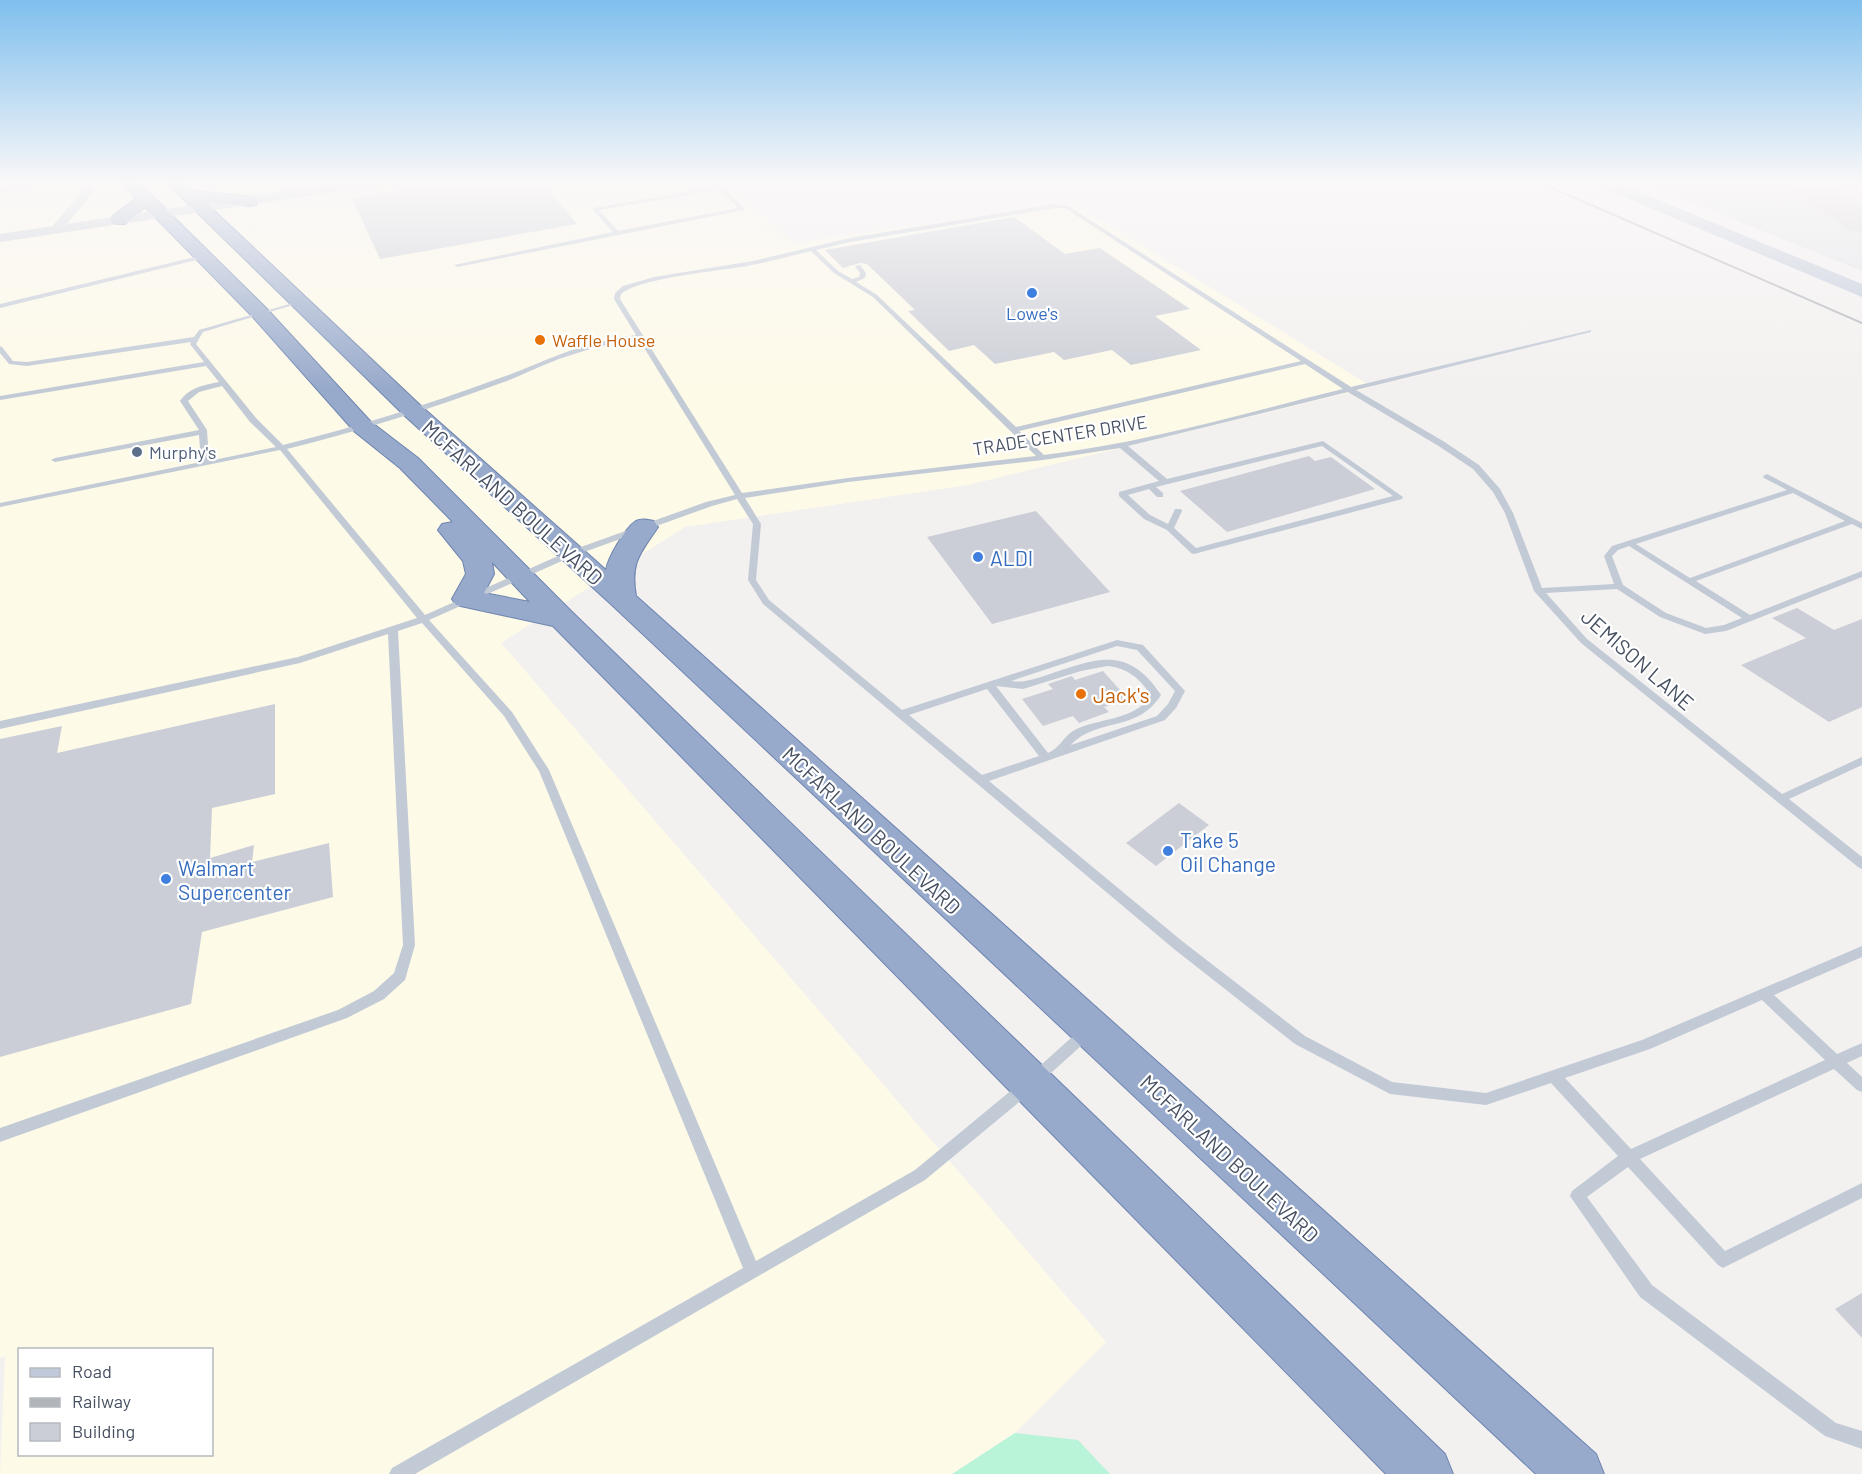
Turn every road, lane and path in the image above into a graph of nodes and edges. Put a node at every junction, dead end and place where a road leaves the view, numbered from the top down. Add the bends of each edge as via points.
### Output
1 (196, 250) edge
2 (246, 250) edge
3 (539, 250) edge
4 (809, 250) edge
5 (813, 250) edge
6 (1132, 250) edge
7 (1763, 250) edge
8 (203, 257) junction
9 (457, 265) dead end
10 (858, 266) dead end
11 (850, 282) junction
12 (1862, 291) edge
13 (301, 301) junction
14 (0, 306) edge
15 (259, 312) junction
16 (1589, 331) dead end
17 (640, 336) junction
18 (196, 339) junction
19 (0, 348) edge
20 (9, 360) junction
21 (0, 362) edge
22 (1306, 362) junction
23 (209, 363) junction
24 (224, 383) junction
25 (1347, 388) junction
26 (0, 398) edge
27 (413, 411) junction
28 (363, 427) junction
29 (1014, 430) junction
30 (203, 432) junction
31 (1122, 445) junction
32 (282, 448) junction
33 (1043, 458) junction
34 (55, 460) dead end
35 (409, 463) junction
36 (205, 464) junction
37 (1767, 476) dead end
38 (1165, 482) junction
39 (1150, 486) junction
40 (1795, 490) junction
41 (1160, 495) dead end
42 (740, 496) junction
43 (0, 505) edge
44 (1178, 511) dead end
45 (1852, 521) junction
46 (1862, 526) edge
47 (645, 527) junction
48 (1170, 528) junction
49 (1629, 543) junction
50 (570, 554) junction
51 (1862, 574) edge
52 (522, 576) junction
53 (1689, 581) junction
54 (1618, 586) junction
55 (1539, 591) junction
56 (466, 599) junction
57 (622, 600) junction
58 (423, 619) junction
59 (562, 619) junction
60 (1749, 619) junction
61 (393, 629) junction
62 (993, 684) junction
63 (901, 714) junction
64 (0, 725) edge
65 (1057, 753) junction
66 (1046, 757) junction
67 (1862, 761) edge
68 (980, 780) junction
69 (1780, 799) junction
70 (1862, 864) edge
71 (1862, 951) edge
72 (1764, 994) junction
73 (1089, 1030) junction
74 (1862, 1049) edge
75 (1554, 1076) junction
76 (1031, 1083) junction
77 (1862, 1086) edge
78 (0, 1135) edge
79 (1629, 1157) junction
80 (1862, 1190) edge
81 (752, 1271) junction
82 (1862, 1440) edge
83 (398, 1474) edge
84 (1425, 1474) edge
85 (1576, 1474) edge

1 - 8 highway, MCFARLAND BOULEVARD
2 - 13 highway, MCFARLAND BOULEVARD
3 - 9 lane
4 - 17 lane, JEMISON LANE via 625,287 617,299
5 - 11 lane
6 - 22 lane, JEMISON LANE
7 - 12 main road
8 - 14 lane
8 - 15 highway, MCFARLAND BOULEVARD
10 - 11 lane via 862,278
11 - 29 lane via 875,296
13 - 15 lane
13 - 27 highway, MCFARLAND BOULEVARD
15 - 18 lane via 201,332
15 - 28 highway, MCFARLAND BOULEVARD
16 - 25 lane, TRADE CENTER DRIVE
17 - 27 lane via 564,355
17 - 42 lane
18 - 20 lane via 27,364
18 - 23 lane via 193,344
19 - 20 lane
20 - 21 lane
22 - 25 lane, JEMISON LANE
22 - 29 lane
23 - 24 lane
23 - 26 lane
24 - 30 lane via 196,391 184,400
24 - 32 lane
25 - 31 lane, TRADE CENTER DRIVE
25 - 55 lane, JEMISON LANE via 1476,467 1497,491 1509,513
27 - 28 lane
27 - 50 highway, MCFARLAND BOULEVARD
28 - 32 lane
28 - 35 highway, MCFARLAND BOULEVARD
29 - 33 lane
30 - 34 lane
30 - 36 lane
31 - 33 lane, TRADE CENTER DRIVE
31 - 38 lane
32 - 36 lane
32 - 58 lane
33 - 42 lane, TRADE CENTER DRIVE
35 - 52 highway, MCFARLAND BOULEVARD
35 - 56 highway via 414,488 477,559 480,574
36 - 43 lane
37 - 40 lane
38 - 39 lane
38 - 48 lane via 1323,443 1399,497 1194,551
39 - 41 lane
39 - 48 lane via 1122,494 1147,517
40 - 45 lane
40 - 49 lane
42 - 47 lane, TRADE CENTER DRIVE
42 - 63 lane via 757,524 752,580 766,602
44 - 48 lane
45 - 46 lane
45 - 53 lane
47 - 50 lane, TRADE CENTER DRIVE
47 - 57 highway via 620,561
49 - 53 lane
49 - 54 lane via 1615,548 1608,556
50 - 52 lane, TRADE CENTER DRIVE
50 - 57 highway, MCFARLAND BOULEVARD
51 - 60 lane
52 - 56 lane, TRADE CENTER DRIVE
52 - 59 highway, MCFARLAND BOULEVARD
53 - 60 lane
54 - 55 lane
54 - 60 lane via 1663,615 1705,631
55 - 69 lane, JEMISON LANE via 1584,641
56 - 58 lane, TRADE CENTER DRIVE
56 - 59 highway
57 - 73 highway, MCFARLAND BOULEVARD
58 - 61 lane, TRADE CENTER DRIVE
58 - 81 lane via 508,714 544,770
59 - 76 highway, MCFARLAND BOULEVARD
61 - 64 lane, TRADE CENTER DRIVE via 300,660
61 - 78 lane via 409,945 400,976 379,995 342,1014
62 - 63 lane
62 - 65 lane via 1023,686 1098,662 1114,661 1132,667 1147,681 1156,695 1152,705 1078,733
62 - 65 lane via 1117,643 1140,647 1180,691 1161,718
62 - 66 lane
63 - 68 lane
65 - 66 lane
66 - 68 lane
67 - 69 lane
68 - 75 lane via 1178,945 1300,1040 1390,1088 1486,1100
69 - 70 lane, JEMISON LANE
71 - 72 lane
72 - 75 lane via 1645,1045
72 - 77 lane
73 - 76 lane
73 - 85 highway, MCFARLAND BOULEVARD
74 - 79 lane
75 - 79 lane
76 - 81 lane via 920,1175
76 - 84 highway, MCFARLAND BOULEVARD
79 - 80 lane via 1723,1260
79 - 82 lane via 1578,1196 1647,1291 1830,1430
81 - 83 lane

